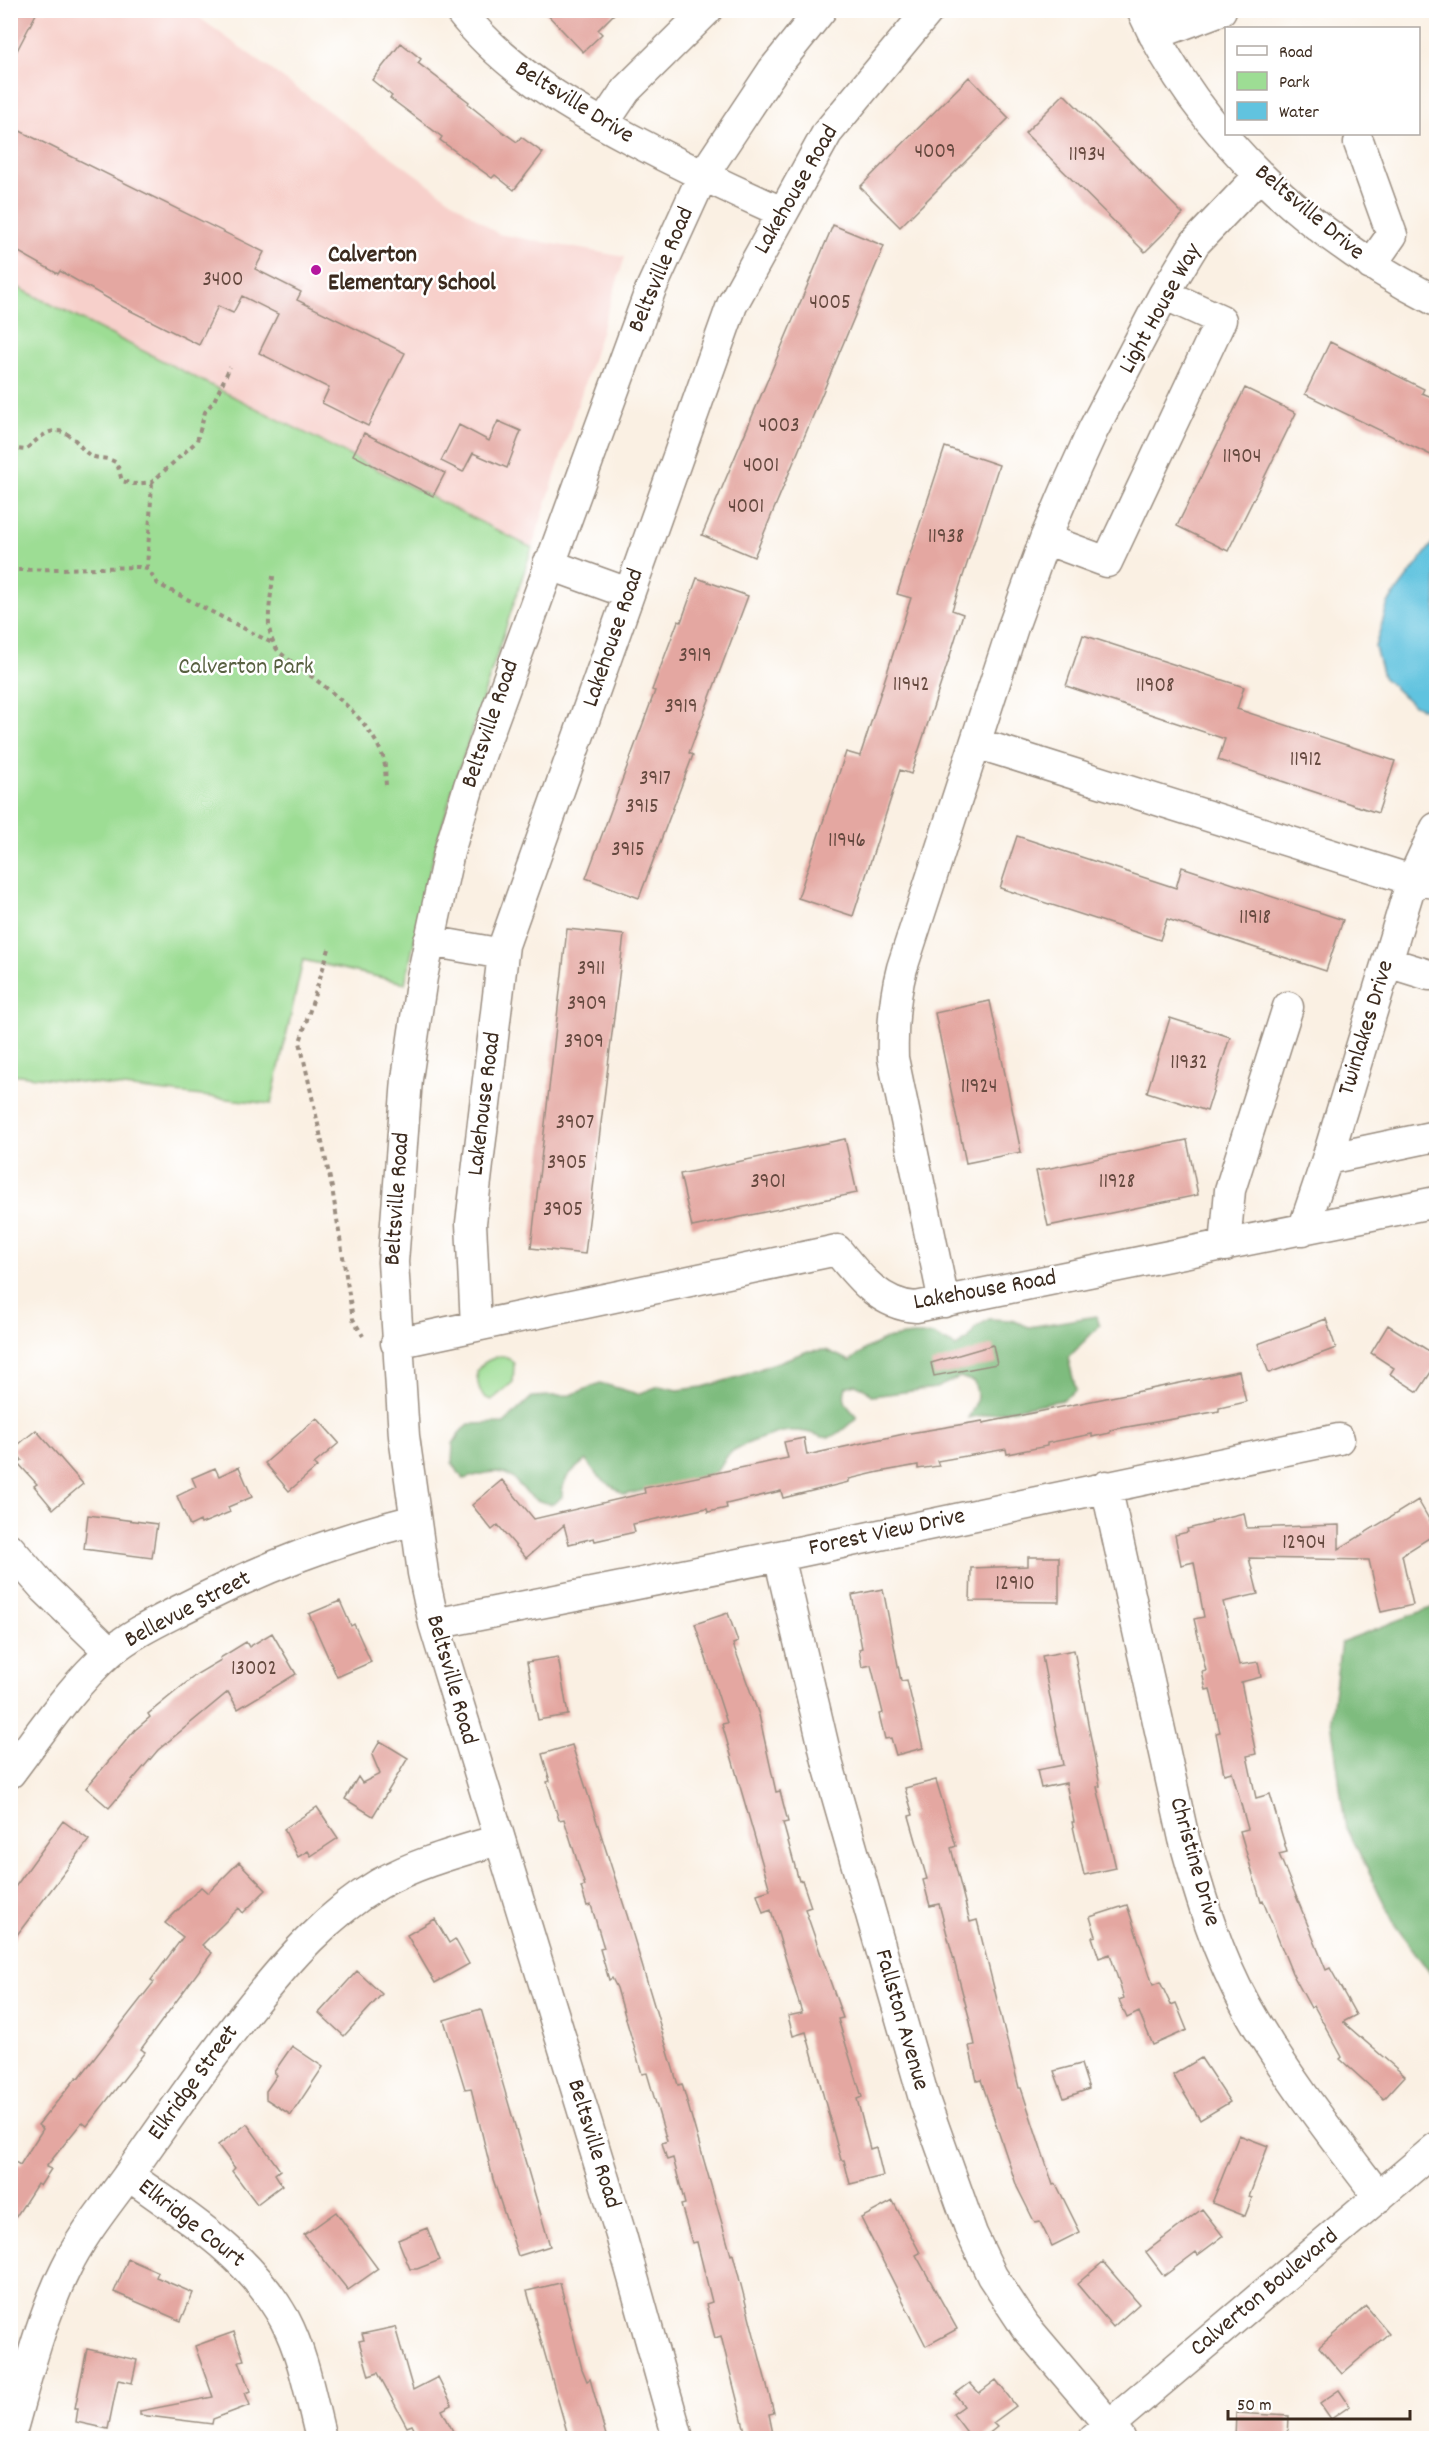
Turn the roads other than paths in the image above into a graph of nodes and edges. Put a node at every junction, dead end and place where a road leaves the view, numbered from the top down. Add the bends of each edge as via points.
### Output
1 (459, 10) edge
2 (707, 10) edge
3 (821, 10) edge
4 (929, 10) edge
5 (1221, 10) edge
6 (1148, 23) edge
7 (603, 124) junction
8 (1359, 142) dead end
9 (1260, 175) junction
10 (702, 177) junction
11 (782, 212) junction
12 (1371, 265) junction
13 (1164, 294) junction
14 (1437, 301) edge
15 (1045, 539) junction
16 (548, 564) junction
17 (628, 593) junction
18 (976, 742) junction
19 (1437, 828) edge
20 (1424, 882) edge
21 (429, 941) junction
22 (503, 954) junction
23 (1387, 962) junction
24 (1437, 975) edge
25 (1288, 1007) dead end
26 (1437, 1136) edge
27 (1327, 1159) junction
28 (1437, 1202) edge
29 (1303, 1230) junction
30 (1225, 1246) junction
31 (944, 1302) junction
32 (476, 1326) junction
33 (396, 1343) junction
34 (1340, 1439) dead end
35 (1106, 1486) junction
36 (414, 1520) junction
37 (10, 1549) edge
38 (779, 1556) junction
39 (434, 1624) junction
40 (110, 1652) junction
41 (10, 1773) edge
42 (498, 1840) junction
43 (1437, 2148) edge
44 (128, 2175) junction
45 (1379, 2197) junction
46 (1108, 2434) edge
47 (10, 2436) edge
48 (321, 2439) edge
49 (678, 2439) edge

1 - 7 street, Beltsville Drive via 501,57 538,85
2 - 7 street via 626,90
3 - 10 street, Beltsville Road via 773,70
4 - 11 street, Lakehouse Road via 827,133
5 - 6 street
6 - 9 street, Beltsville Drive via 1217,127
7 - 10 street, Beltsville Drive
8 - 12 street via 1392,235
9 - 12 street, Beltsville Drive via 1324,232
9 - 13 street, Light House Way via 1195,243
10 - 11 street, Beltsville Drive
10 - 16 street, Beltsville Road via 650,291
11 - 17 street, Lakehouse Road via 732,305
12 - 14 street, Beltsville Drive
13 - 15 street, Light House Way via 1093,430
13 - 15 street via 1221,320 1107,562
15 - 18 street, Light House Way
16 - 17 street
16 - 21 street, Beltsville Road via 469,786
17 - 22 street, Lakehouse Road
18 - 20 street
18 - 31 street, Light House Way via 902,968 891,1025 893,1058
19 - 20 street, Twinlakes Drive
20 - 23 street, Twinlakes Drive
21 - 22 street
21 - 33 street, Beltsville Road via 407,1079 398,1175 393,1262
22 - 32 street, Lakehouse Road via 471,1223
23 - 24 street
23 - 27 street, Twinlakes Drive
25 - 30 street via 1230,1190
26 - 27 street
27 - 29 street, Twinlakes Drive
28 - 29 street, Lakehouse Road
29 - 30 street, Lakehouse Road
30 - 31 street, Lakehouse Road
31 - 32 street, Lakehouse Road via 916,1307 891,1302 860,1277 837,1250
32 - 33 street, Lakehouse Road
33 - 36 street, Beltsville Road
34 - 35 street, Forest View Drive
35 - 38 street, Forest View Drive
35 - 45 street, Christine Drive via 1184,1839 1220,1950 1245,2004 1283,2068
36 - 39 street, Beltsville Road
36 - 40 street, Bellevue Street via 334,1542 242,1578 159,1621
37 - 40 street
38 - 39 street, Forest View Drive
38 - 46 street, Fallston Avenue via 828,1765 925,2102 962,2206 992,2276
39 - 42 street, Beltsville Road
40 - 41 street, Bellevue Street via 67,1698
42 - 44 street, Elkridge Street via 440,1857 389,1879 315,1932 242,2018
42 - 49 street, Beltsville Road via 621,2235
43 - 45 street, Calverton Boulevard
44 - 47 street, Elkridge Street via 90,2225 66,2268 37,2344
44 - 48 street, Elkridge Court via 230,2250 255,2277 285,2321
45 - 46 street, Calverton Boulevard

